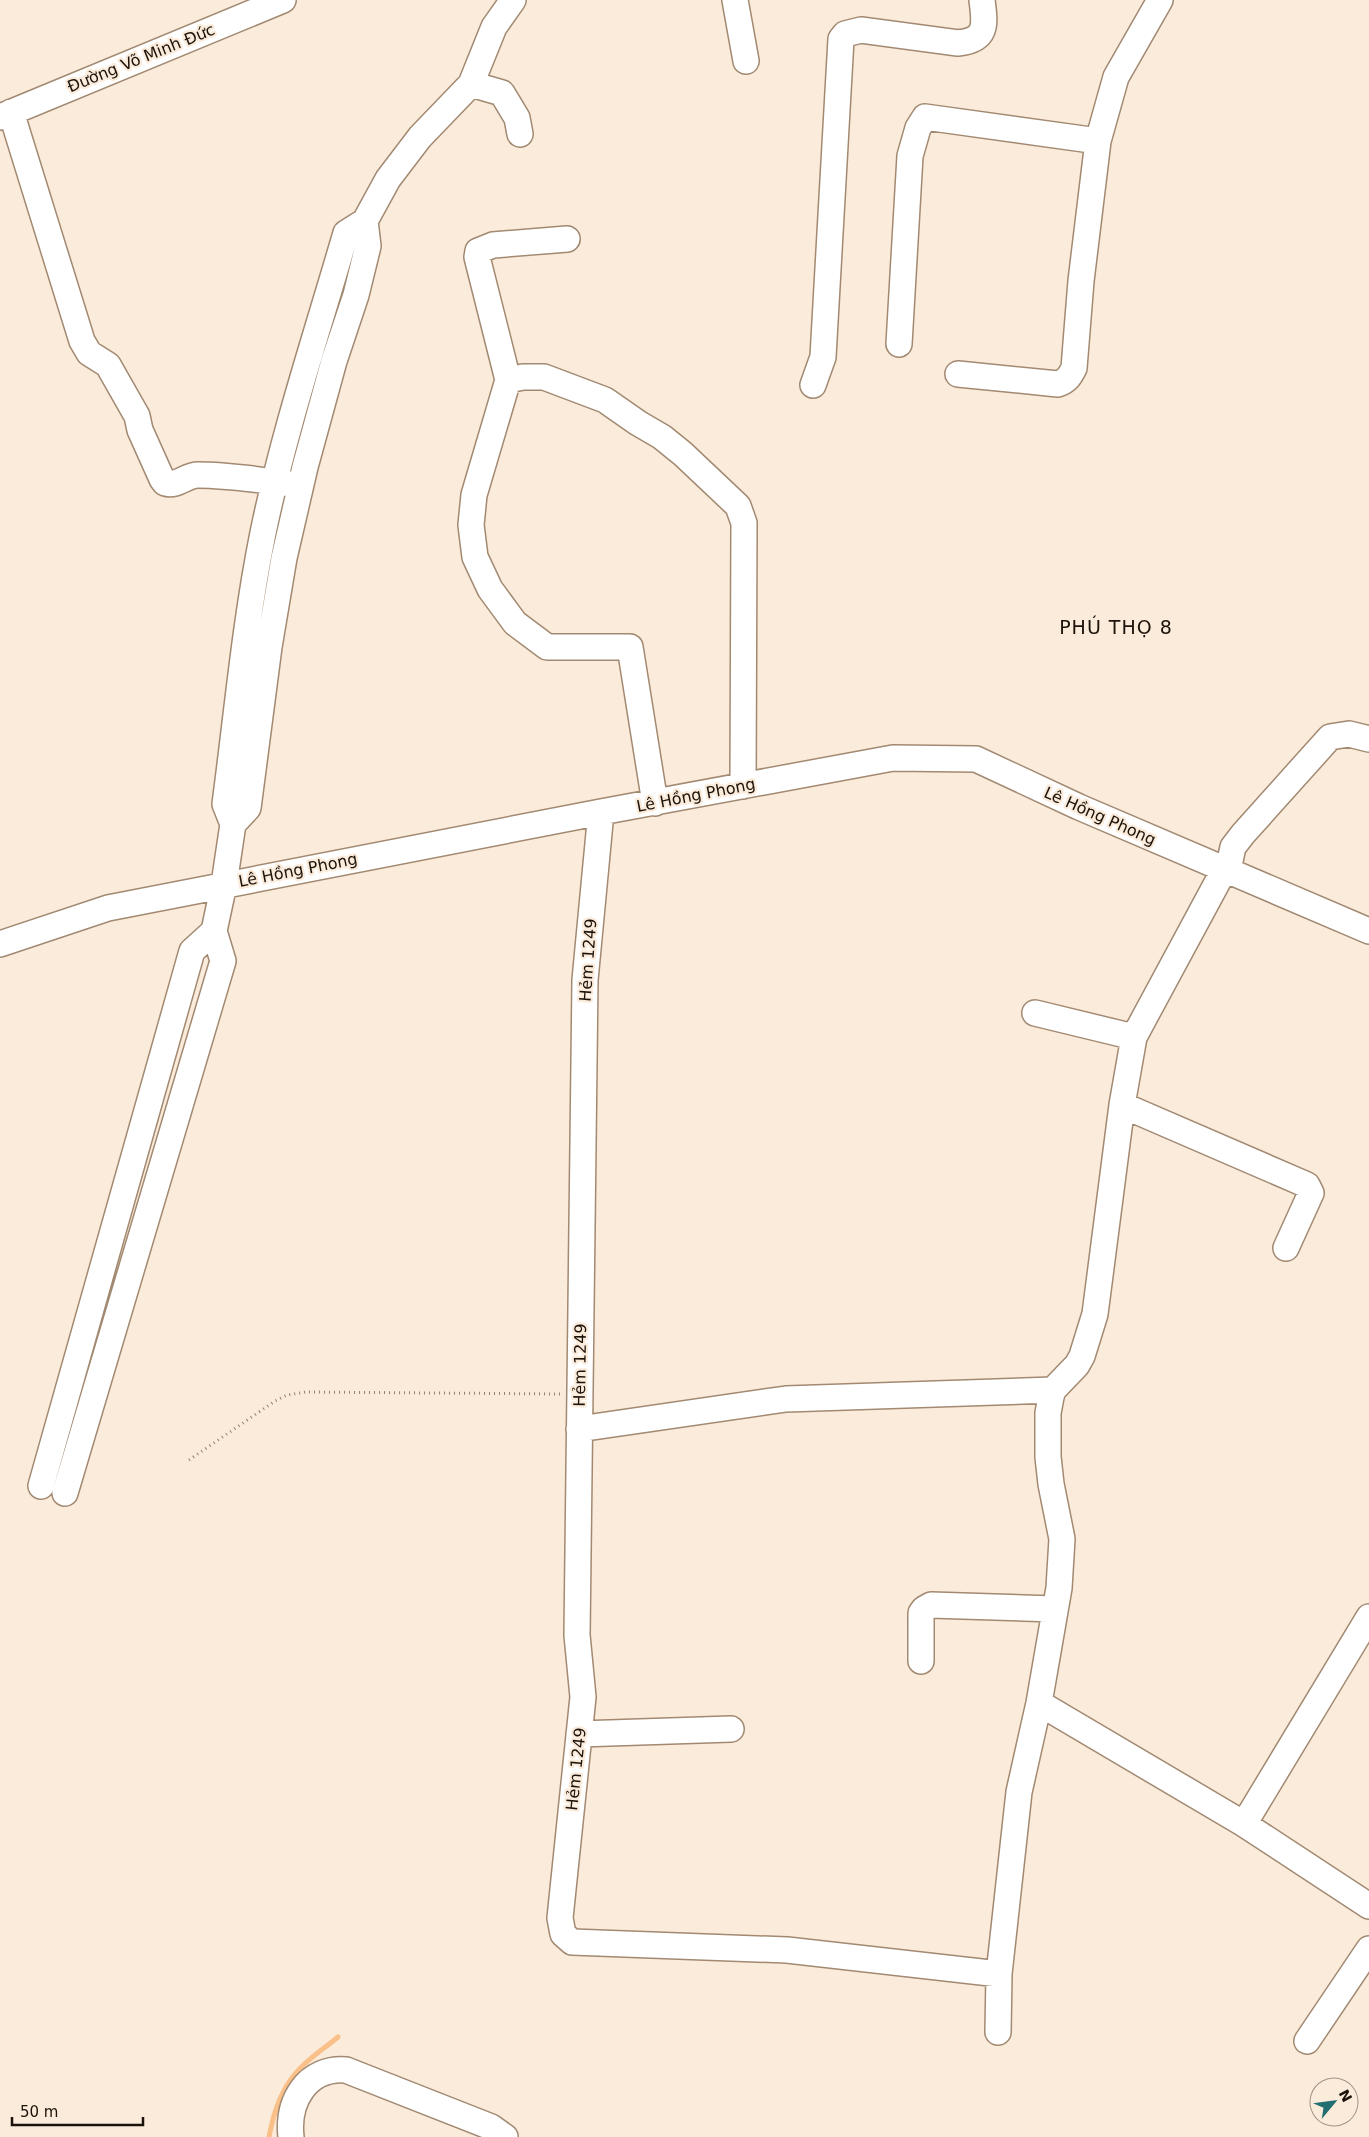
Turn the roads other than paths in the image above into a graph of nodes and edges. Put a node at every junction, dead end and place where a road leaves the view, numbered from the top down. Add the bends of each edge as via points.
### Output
1 (283, 0) edge
2 (513, 0) edge
3 (735, 0) edge
4 (982, 0) edge
5 (1160, 0) edge
6 (746, 61) dead end
7 (471, 84) junction
8 (5, 115) edge
9 (520, 134) dead end
10 (1098, 141) junction
11 (365, 221) junction
12 (567, 239) dead end
13 (899, 344) dead end
14 (958, 374) dead end
15 (508, 380) junction
16 (813, 385) dead end
17 (275, 482) junction
18 (300, 486) junction
19 (1369, 739) edge
20 (743, 786) junction
21 (655, 803) junction
22 (601, 812) junction
23 (233, 824) junction
24 (1224, 870) junction
25 (224, 884) junction
26 (214, 931) junction
27 (1369, 931) edge
28 (0, 944) edge
29 (1035, 1013) dead end
30 (1134, 1037) junction
31 (1122, 1105) junction
32 (110, 1240) junction
33 (138, 1246) junction
34 (1286, 1248) dead end
35 (1054, 1390) junction
36 (579, 1429) junction
37 (1055, 1608) junction
38 (1369, 1617) edge
39 (921, 1661) dead end
40 (1039, 1703) junction
41 (731, 1729) dead end
42 (579, 1734) junction
43 (1244, 1824) junction
44 (1369, 1906) edge
45 (1369, 1949) edge
46 (999, 1974) junction
47 (998, 2032) dead end
48 (1307, 2040) dead end
49 (290, 2137) edge
50 (505, 2137) edge

1 - 8 street, Đường Võ Minh Đức
2 - 7 street via 494,27
3 - 6 street
4 - 16 street via 985,19 982,33 974,40 958,43 861,30 845,34 841,39 823,357
5 - 10 street via 1116,78
7 - 9 street via 502,93 517,118
7 - 11 street via 420,137 388,178
8 - 17 street via 82,341 89,353 108,365 137,416 162,479 173,484 198,475
10 - 13 street via 925,117 918,128 910,156
10 - 14 street via 1074,368 1064,382 1058,384
11 - 17 street via 346,233
11 - 18 street via 368,246
12 - 15 street via 493,245 478,251
15 - 20 street via 544,378 606,400 662,437 738,506 744,523
15 - 21 street via 474,495 471,525 475,557 490,590 515,623 547,647 630,647
17 - 18 street
17 - 23 street via 248,623 225,804
18 - 23 street via 275,612 248,808
19 - 24 street via 1349,734 1330,737 1243,834 1233,847 1230,862
20 - 21 street, Lê Hồng Phong
20 - 24 street, Lê Hồng Phong via 893,758 976,759
21 - 22 street, Lê Hồng Phong
22 - 25 street, Lê Hồng Phong
22 - 36 street, Hẻm 1249 via 585,980
23 - 25 street
24 - 27 street, Lê Hồng Phong
24 - 30 street
25 - 26 street
25 - 28 street, Lê Hồng Phong via 108,908
26 - 32 street via 192,951
26 - 33 street via 223,961
29 - 30 street
30 - 31 street
31 - 34 street via 1307,1185 1311,1193
31 - 35 street via 1095,1314 1082,1356
32 - 33 street
32 - 33 street via 53,1489
35 - 36 street via 786,1398
35 - 37 street via 1048,1413 1048,1457 1050,1484 1062,1539
36 - 42 street, Hẻm 1249 via 577,1635 584,1697
37 - 39 street via 931,1605 921,1613
37 - 40 street
38 - 43 street
40 - 43 street
40 - 46 street via 1019,1792
41 - 42 street
42 - 46 street, Hẻm 1249 via 560,1918 564,1934 572,1942 787,1950
43 - 44 street
45 - 48 street
46 - 47 street
49 - 50 street via 289,2122 295,2099 304,2086 333,2069 346,2070 491,2127

